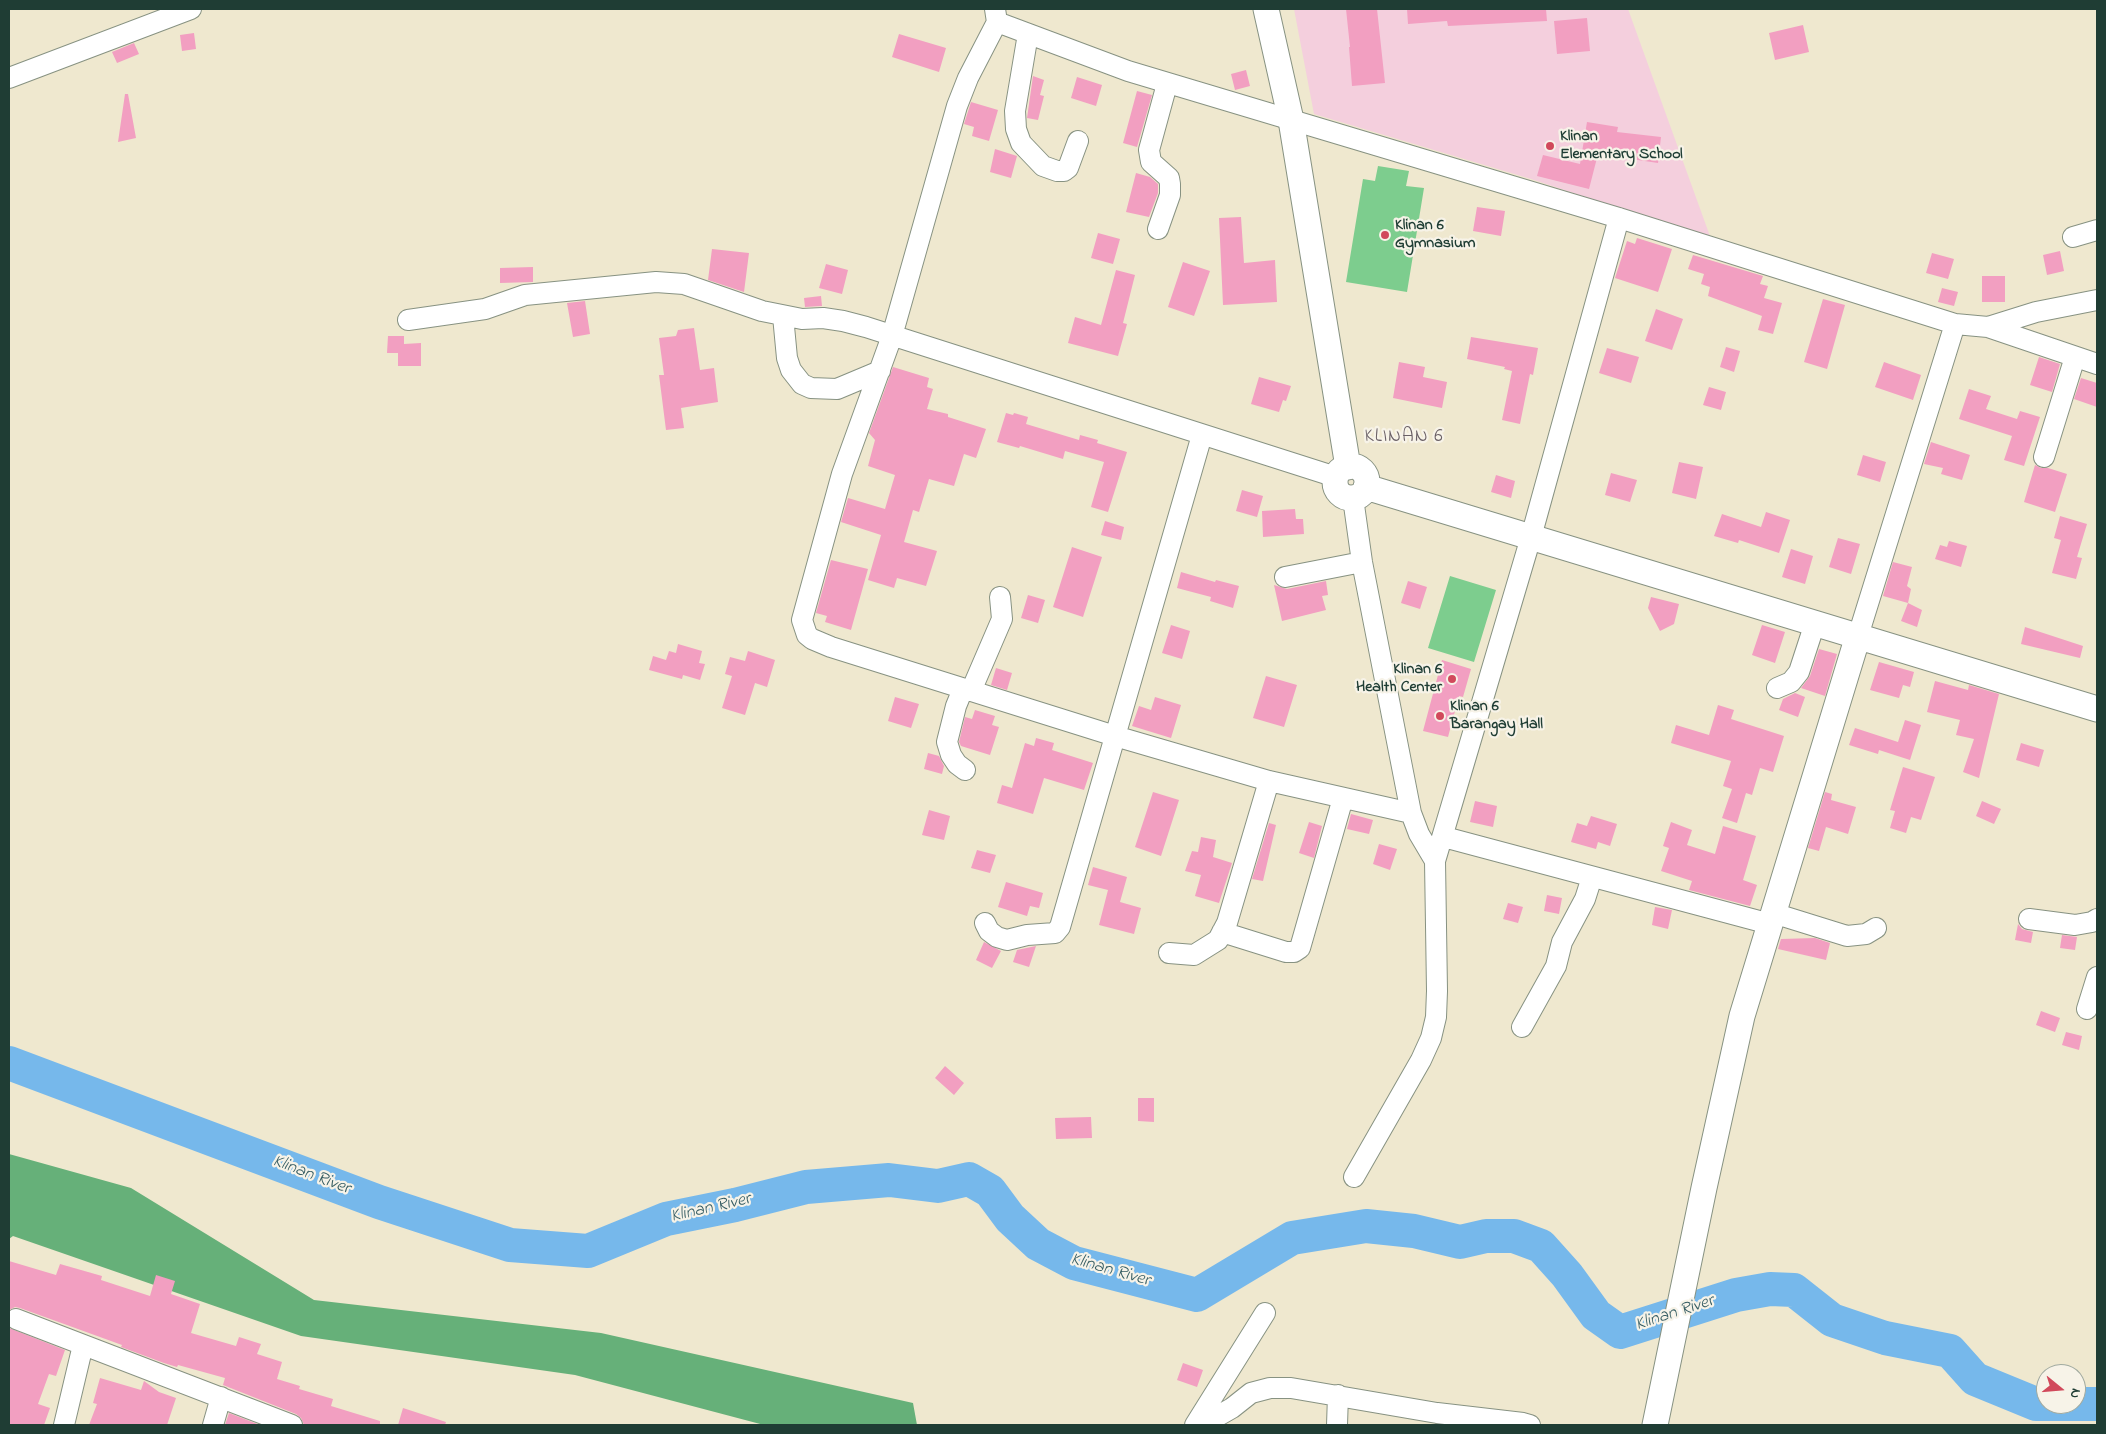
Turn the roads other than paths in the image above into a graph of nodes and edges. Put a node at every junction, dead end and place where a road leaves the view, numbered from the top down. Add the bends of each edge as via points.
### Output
1 (191, 9) edge
2 (1266, 9) edge
3 (996, 15) edge
4 (1028, 34) junction
5 (9, 78) edge
6 (1167, 84) junction
7 (1290, 120) junction
8 (1078, 141) dead end
9 (1619, 218) junction
10 (1158, 229) dead end
11 (2097, 230) edge
12 (2073, 237) dead end
13 (2097, 300) edge
14 (784, 316) junction
15 (408, 320) dead end
16 (1955, 324) junction
17 (1988, 327) junction
18 (892, 336) junction
19 (2075, 357) junction
20 (2097, 364) edge
21 (880, 371) junction
22 (1202, 435) junction
23 (2044, 457) dead end
24 (1342, 472) junction
25 (1359, 492) junction
26 (1531, 537) junction
27 (1362, 562) junction
28 (1284, 577) dead end
29 (1000, 597) dead end
30 (1815, 623) junction
31 (1858, 636) junction
32 (1778, 688) dead end
33 (967, 690) junction
34 (2097, 709) edge
35 (1115, 736) junction
36 (965, 770) dead end
37 (1269, 781) junction
38 (1343, 798) junction
39 (1411, 812) junction
40 (1444, 837) junction
41 (1435, 862) junction
42 (1592, 877) junction
43 (1771, 918) junction
44 (2029, 919) dead end
45 (2097, 919) edge
46 (985, 923) dead end
47 (1876, 928) dead end
48 (1222, 932) junction
49 (1169, 953) dead end
50 (2097, 977) edge
51 (2087, 1009) dead end
52 (1522, 1027) dead end
53 (1354, 1177) dead end
54 (1265, 1314) dead end
55 (16, 1319) dead end
56 (83, 1345) junction
57 (1338, 1395) junction
58 (221, 1397) junction
59 (1197, 1421) edge
60 (1458, 1421) edge
61 (64, 1425) edge
62 (213, 1425) edge
63 (292, 1425) edge
64 (1337, 1425) edge
65 (1530, 1425) edge
66 (1655, 1425) edge

1 - 5 street
2 - 7 street
3 - 4 street
3 - 18 street via 957,106
4 - 6 street
4 - 8 street via 1015,111 1021,143 1043,166 1064,171
6 - 7 street
6 - 10 street via 1148,150 1151,162 1169,178 1170,184 1170,194
7 - 9 street
7 - 24 street
9 - 16 street
9 - 26 street
11 - 12 street
13 - 17 street via 2036,312
14 - 15 street via 684,284 656,282 525,295 485,309
14 - 18 street via 843,321
14 - 21 street via 787,358 791,370 802,384 811,388 837,389
16 - 17 street
16 - 31 street
17 - 19 street
18 - 21 street
18 - 22 street
19 - 20 street
19 - 23 street
21 - 33 street via 842,474 802,620 804,628 812,640 831,648
22 - 24 street
22 - 35 street
24 - 25 street via 1353,466 1362,472 1365,476
25 - 26 street
25 - 27 street
26 - 30 street
26 - 40 street
27 - 28 street
27 - 39 street
29 - 33 street via 1002,619
30 - 31 street
30 - 32 street via 1799,672 1791,682
31 - 34 street
31 - 43 street
33 - 35 street
33 - 36 street via 956,706 947,742 951,755
35 - 37 street
35 - 46 street via 1060,927 1055,933 1007,940 989,931
37 - 38 street
37 - 48 street
38 - 39 street
38 - 48 street via 1300,948 1286,952
39 - 41 street
40 - 41 street
40 - 42 street
41 - 53 street via 1436,1017 1431,1038
42 - 43 street
42 - 52 street via 1585,899 1562,942 1556,966
43 - 47 street via 1847,936 1866,934
43 - 66 street via 1742,1016
44 - 45 street via 2075,925
48 - 49 street via 1218,940 1194,955
50 - 51 street
54 - 59 street
55 - 56 street
56 - 58 street
56 - 61 street
57 - 59 street via 1270,1388 1251,1394 1218,1416
57 - 60 street
57 - 64 street
58 - 62 street
58 - 63 street
60 - 65 street via 1524,1422

